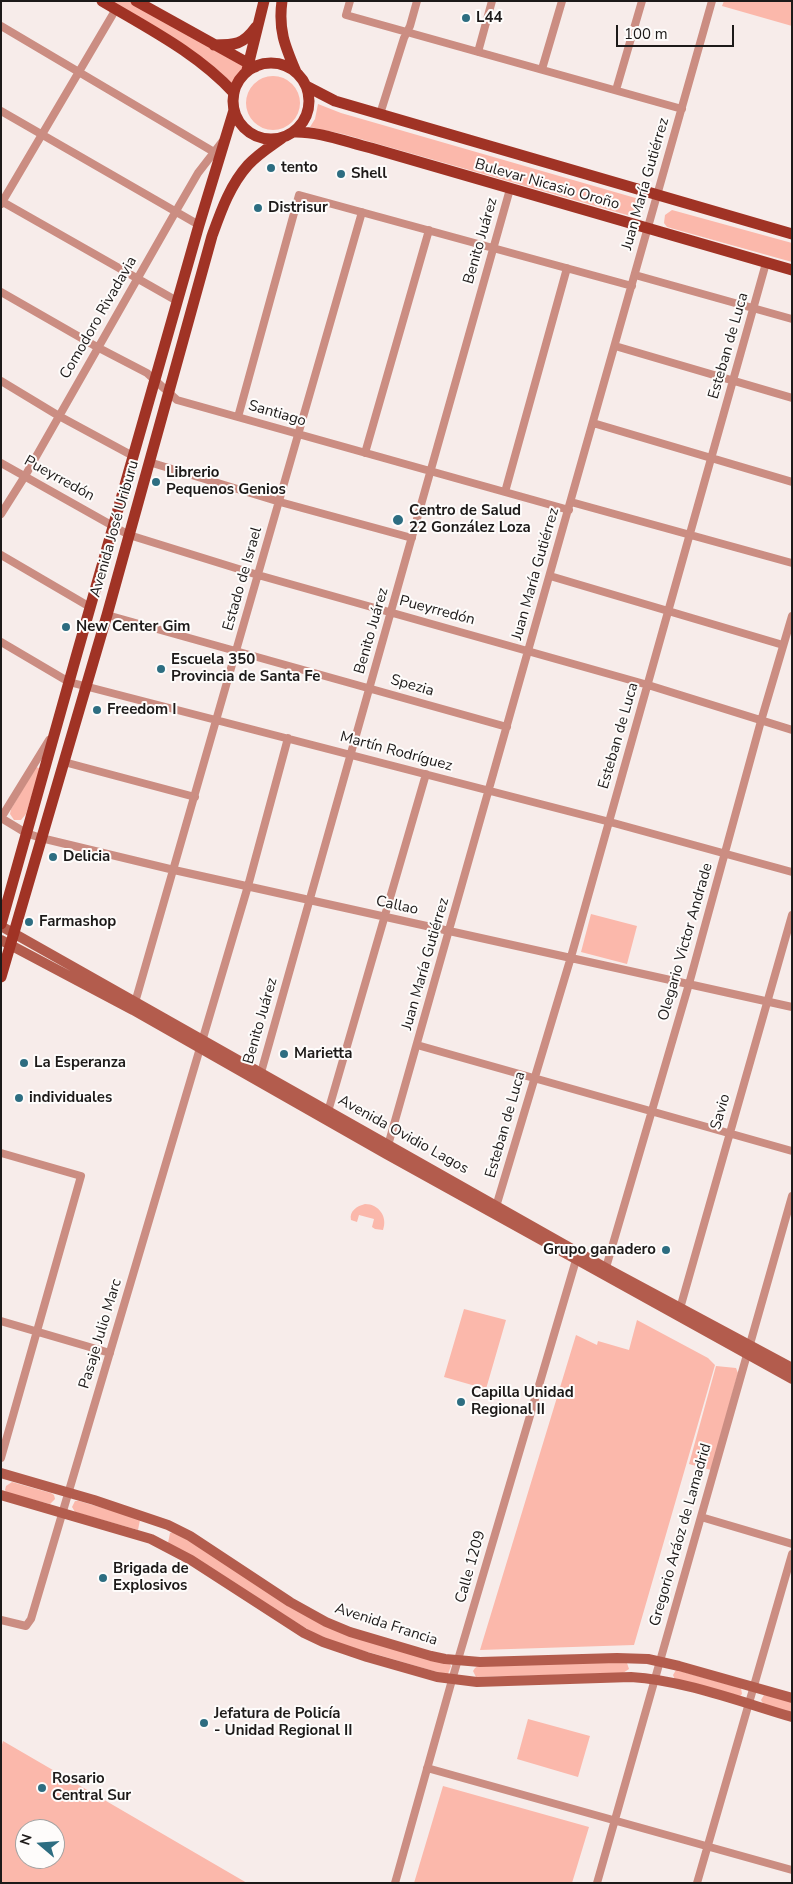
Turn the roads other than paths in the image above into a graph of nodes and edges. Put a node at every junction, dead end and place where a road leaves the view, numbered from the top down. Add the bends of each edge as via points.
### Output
1 (102, 1) edge
2 (136, 1) edge
3 (264, 1) edge
4 (282, 1) edge
5 (350, 1) edge
6 (417, 1) edge
7 (492, 1) edge
8 (562, 1) edge
9 (642, 1) edge
10 (712, 1) edge
11 (116, 9) junction
12 (257, 25) junction
13 (1, 26) edge
14 (407, 32) junction
15 (214, 45) junction
16 (478, 52) junction
17 (250, 68) junction
18 (542, 70) junction
19 (296, 72) junction
20 (80, 74) junction
21 (306, 86) junction
22 (616, 90) junction
23 (234, 93) junction
24 (682, 108) junction
25 (234, 110) junction
26 (1, 111) edge
27 (380, 114) junction
28 (293, 132) junction
29 (42, 136) junction
30 (282, 138) junction
31 (217, 154) junction
32 (510, 189) junction
33 (658, 195) junction
34 (2, 202) edge
35 (176, 210) junction
36 (362, 212) junction
37 (199, 225) junction
38 (428, 230) junction
39 (648, 230) junction
40 (792, 234) edge
41 (494, 248) junction
42 (766, 263) junction
43 (567, 268) junction
44 (792, 270) edge
45 (635, 275) junction
46 (137, 279) junction
47 (632, 286) junction
48 (1, 292) edge
49 (178, 301) junction
50 (753, 309) junction
51 (792, 319) edge
52 (615, 346) junction
53 (97, 347) junction
54 (155, 380) junction
55 (1, 381) edge
56 (733, 381) junction
57 (168, 392) junction
58 (792, 398) edge
59 (60, 416) junction
60 (238, 418) junction
61 (593, 424) junction
62 (299, 434) junction
63 (365, 453) junction
64 (133, 456) junction
65 (711, 459) junction
66 (149, 462) junction
67 (1, 463) edge
68 (430, 471) junction
69 (25, 476) junction
70 (792, 482) edge
71 (505, 492) junction
72 (280, 502) junction
73 (570, 506) junction
74 (1, 514) edge
75 (113, 525) junction
76 (129, 535) junction
77 (690, 535) junction
78 (412, 538) junction
79 (1, 555) edge
80 (792, 563) edge
81 (258, 575) junction
82 (550, 576) junction
83 (90, 607) junction
84 (391, 612) junction
85 (668, 612) junction
86 (107, 615) junction
87 (792, 616) edge
88 (1, 642) edge
89 (783, 645) junction
90 (237, 651) junction
91 (530, 651) junction
92 (69, 682) junction
93 (648, 685) junction
94 (86, 686) junction
95 (370, 689) junction
96 (217, 720) junction
97 (761, 721) junction
98 (507, 727) junction
99 (792, 730) edge
100 (54, 732) junction
101 (288, 738) junction
102 (350, 755) junction
103 (64, 762) junction
104 (426, 774) junction
105 (489, 791) junction
106 (194, 797) junction
107 (1, 818) edge
108 (610, 822) junction
109 (26, 833) junction
110 (41, 838) junction
111 (725, 854) junction
112 (174, 870) junction
113 (792, 872) edge
114 (248, 886) junction
115 (310, 900) junction
116 (792, 915) edge
117 (385, 917) junction
118 (1, 925) edge
119 (450, 931) junction
120 (14, 933) junction
121 (6, 943) edge
122 (571, 957) junction
123 (1, 977) edge
124 (689, 984) junction
125 (767, 1001) junction
126 (134, 1006) junction
127 (792, 1007) edge
128 (202, 1044) junction
129 (417, 1045) junction
130 (260, 1076) junction
131 (534, 1078) junction
132 (651, 1111) junction
133 (327, 1115) junction
134 (730, 1134) junction
135 (387, 1149) junction
136 (792, 1151) edge
137 (1, 1153) edge
138 (792, 1196) edge
139 (495, 1210) junction
140 (576, 1260) junction
141 (605, 1271) junction
142 (679, 1312) junction
143 (1, 1321) edge
144 (37, 1332) junction
145 (748, 1350) junction
146 (110, 1353) junction
147 (792, 1368) edge
148 (792, 1379) edge
149 (1, 1458) edge
150 (1, 1473) edge
151 (69, 1493) junction
152 (1, 1495) edge
153 (63, 1512) junction
154 (701, 1517) junction
155 (792, 1544) edge
156 (792, 1554) edge
157 (1, 1620) edge
158 (458, 1661) junction
159 (660, 1661) junction
160 (655, 1679) junction
161 (452, 1680) junction
162 (754, 1687) junction
163 (792, 1698) edge
164 (748, 1704) junction
165 (792, 1717) edge
166 (427, 1768) junction
167 (615, 1821) junction
168 (708, 1847) junction
169 (792, 1870) edge
170 (395, 1883) edge
171 (597, 1883) edge
172 (697, 1883) edge

1 - 11 main road
2 - 15 main road
3 - 12 main road
4 - 19 main road via 280,28
5 - 14 street via 346,15
6 - 14 street
7 - 16 street
8 - 18 street
9 - 22 street
10 - 24 street, Juan María Gutiérrez
11 - 20 street
11 - 23 main road via 181,47 217,74
12 - 15 main road via 236,45
12 - 17 main road
13 - 20 street
14 - 16 street
14 - 27 street
15 - 17 main road
16 - 18 street
17 - 19 main road via 281,64
17 - 23 main road
18 - 22 street
19 - 21 main road
20 - 29 street
20 - 31 street
21 - 27 main road, Bulevar Nicasio Oroño via 335,102
21 - 28 main road via 308,111
22 - 24 street
23 - 25 main road
24 - 33 street, Juan María Gutiérrez
25 - 30 main road via 244,128 255,136
25 - 31 main road, Avenida José Uriburu
26 - 29 street
27 - 33 main road, Bulevar Nicasio Oroño
28 - 30 main road
28 - 32 main road, Bulevar Nicasio Oroño via 362,146
29 - 34 street
29 - 35 street
30 - 57 main road, Avenida José Uriburu via 248,165 226,199 212,236
31 - 35 street, Comodoro Rivadavia via 198,173
31 - 37 main road, Avenida José Uriburu
32 - 39 main road, Bulevar Nicasio Oroño
32 - 41 street, Benito Juárez
33 - 39 street, Juan María Gutiérrez
33 - 40 main road, Bulevar Nicasio Oroño
34 - 46 street
35 - 37 street
35 - 46 street, Comodoro Rivadavia
36 - 38 street
36 - 60 street via 300,195
36 - 62 street, Estado de Israel
37 - 49 main road, Avenida José Uriburu
38 - 41 street
38 - 63 street
39 - 42 main road, Bulevar Nicasio Oroño
39 - 45 street, Juan María Gutiérrez
41 - 43 street
41 - 68 street, Benito Juárez
42 - 44 main road, Bulevar Nicasio Oroño
42 - 50 street, Esteban de Luca
43 - 47 street
43 - 71 street
45 - 47 street, Juan María Gutiérrez
45 - 50 street
46 - 49 street
46 - 53 street, Comodoro Rivadavia
47 - 52 street, Juan María Gutiérrez
48 - 53 street, Santiago
49 - 54 main road, Avenida José Uriburu
50 - 51 street
50 - 56 street, Esteban de Luca
52 - 56 street
52 - 61 street, Juan María Gutiérrez
53 - 54 street, Santiago
53 - 59 street, Comodoro Rivadavia
54 - 57 street, Santiago
54 - 64 main road, Avenida José Uriburu
55 - 59 street
56 - 58 street
56 - 65 street, Esteban de Luca
57 - 60 street, Santiago via 177,400
57 - 66 main road, Avenida José Uriburu
59 - 64 street
59 - 69 street, Comodoro Rivadavia
60 - 62 street, Santiago
61 - 65 street
61 - 73 street, Juan María Gutiérrez
62 - 63 street, Santiago
62 - 72 street, Estado de Israel
63 - 68 street, Santiago
64 - 75 main road, Avenida José Uriburu
65 - 70 street
65 - 77 street, Esteban de Luca
66 - 72 street
66 - 76 main road, Avenida José Uriburu
67 - 69 street, Pueyrredón
68 - 71 street, Santiago
68 - 78 street, Benito Juárez
69 - 74 street, Comodoro Rivadavia
69 - 75 street, Pueyrredón
71 - 73 street, Santiago
72 - 78 street
72 - 81 street, Estado de Israel
73 - 77 street, Santiago
73 - 82 street, Juan María Gutiérrez
75 - 76 street, Pueyrredón
75 - 83 main road, Avenida José Uriburu
76 - 81 street, Pueyrredón
76 - 86 main road, Avenida José Uriburu
77 - 80 street, Santiago
77 - 85 street, Esteban de Luca
78 - 84 street, Benito Juárez
79 - 83 street
81 - 84 street, Pueyrredón
81 - 90 street, Estado de Israel
82 - 85 street
82 - 91 street, Juan María Gutiérrez
83 - 92 main road, Avenida José Uriburu
84 - 91 street, Pueyrredón
84 - 95 street, Benito Juárez
85 - 89 street
85 - 93 street, Esteban de Luca
86 - 90 street, Spezia
86 - 94 main road, Avenida José Uriburu
87 - 89 street, Olegario Victor Andrade
88 - 92 street, Martín Rodríguez
89 - 97 street, Olegario Victor Andrade
90 - 95 street, Spezia
90 - 96 street, Estado de Israel
91 - 93 street, Pueyrredón
91 - 98 street, Juan María Gutiérrez
92 - 94 street, Martín Rodríguez
92 - 100 main road, Avenida José Uriburu
93 - 97 street, Pueyrredón
93 - 108 street, Esteban de Luca
94 - 96 street, Martín Rodríguez
94 - 103 main road, Avenida José Uriburu
95 - 98 street, Spezia
95 - 102 street, Benito Juárez
96 - 101 street, Martín Rodríguez
96 - 106 street, Estado de Israel
97 - 99 street, Pueyrredón
97 - 111 street, Olegario Victor Andrade
98 - 105 street, Juan María Gutiérrez
100 - 107 street
100 - 109 main road, Avenida José Uriburu
101 - 102 street, Martín Rodríguez
101 - 114 street, Pasaje Julio Marc
102 - 104 street, Martín Rodríguez
102 - 115 street, Benito Juárez
103 - 106 street
103 - 110 main road, Avenida José Uriburu
104 - 105 street, Martín Rodríguez
104 - 117 street
105 - 108 street, Martín Rodríguez
105 - 119 street, Juan María Gutiérrez
106 - 112 street, Estado de Israel
107 - 109 street, Callao
108 - 111 street, Martín Rodríguez
108 - 122 street, Esteban de Luca
109 - 110 street, Callao
109 - 118 main road, Avenida José Uriburu
110 - 112 street, Callao
110 - 120 main road, Avenida José Uriburu
111 - 113 street, Martín Rodríguez
111 - 124 street, Olegario Victor Andrade
112 - 114 street, Callao
112 - 126 street, Estado de Israel
114 - 115 street, Callao
114 - 128 street, Pasaje Julio Marc
115 - 117 street, Callao
115 - 130 street, Benito Juárez
116 - 125 street, Savio
117 - 119 street, Callao
117 - 133 street
118 - 120 street, Avenida Ovidio Lagos
119 - 122 street, Callao
119 - 129 street, Juan María Gutiérrez
120 - 121 main road, Avenida José Uriburu
120 - 126 street, Avenida Ovidio Lagos
121 - 123 main road, Avenida José Uriburu
121 - 126 street, Avenida Ovidio Lagos
122 - 124 street, Callao
122 - 131 street, Esteban de Luca
124 - 125 street, Callao
124 - 132 street, Olegario Victor Andrade
125 - 127 street, Callao
125 - 134 street, Savio
126 - 128 street, Avenida Ovidio Lagos
128 - 130 street, Avenida Ovidio Lagos
128 - 146 street, Pasaje Julio Marc
129 - 131 street
129 - 135 street, Juan María Gutiérrez
130 - 133 street, Avenida Ovidio Lagos
131 - 132 street
131 - 139 street, Esteban de Luca
132 - 134 street
132 - 141 street, Olegario Victor Andrade
133 - 135 street, Avenida Ovidio Lagos
134 - 136 street
134 - 142 street, Savio
135 - 139 street, Avenida Ovidio Lagos
137 - 144 street via 81,1176
138 - 145 street, Gregorio Aráoz de Lamadrid
139 - 140 street, Avenida Ovidio Lagos
139 - 141 street, Avenida Ovidio Lagos
140 - 141 street, Avenida Ovidio Lagos
140 - 158 street, Calle 1209
141 - 142 street, Avenida Ovidio Lagos
142 - 145 street, Avenida Ovidio Lagos
143 - 144 street
144 - 146 street
144 - 149 street
145 - 147 street, Avenida Ovidio Lagos
145 - 148 street, Avenida Ovidio Lagos
145 - 154 street, Gregorio Aráoz de Lamadrid
146 - 151 street, Pasaje Julio Marc
150 - 151 street, Avenida Francia
151 - 153 street, Pasaje Julio Marc
151 - 158 street, Avenida Francia via 168,1525 222,1556 290,1602 338,1628
152 - 153 street
153 - 157 street, Pasaje Julio Marc via 31,1619 26,1626
153 - 161 street via 159,1543 323,1642
154 - 155 street
154 - 159 street, Gregorio Aráoz de Lamadrid
156 - 162 street
158 - 159 street, Avenida Francia via 617,1658
158 - 161 street, Calle 1209
159 - 160 street, Gregorio Aráoz de Lamadrid
159 - 162 street, Avenida Francia
160 - 161 street via 631,1677 498,1683
160 - 164 street
160 - 167 street, Gregorio Aráoz de Lamadrid
161 - 166 street, Calle 1209
162 - 163 street, Avenida Francia
162 - 164 street
164 - 165 street
164 - 168 street
166 - 167 street
166 - 170 street, Calle 1209
167 - 168 street
167 - 171 street, Gregorio Aráoz de Lamadrid
168 - 169 street
168 - 172 street

